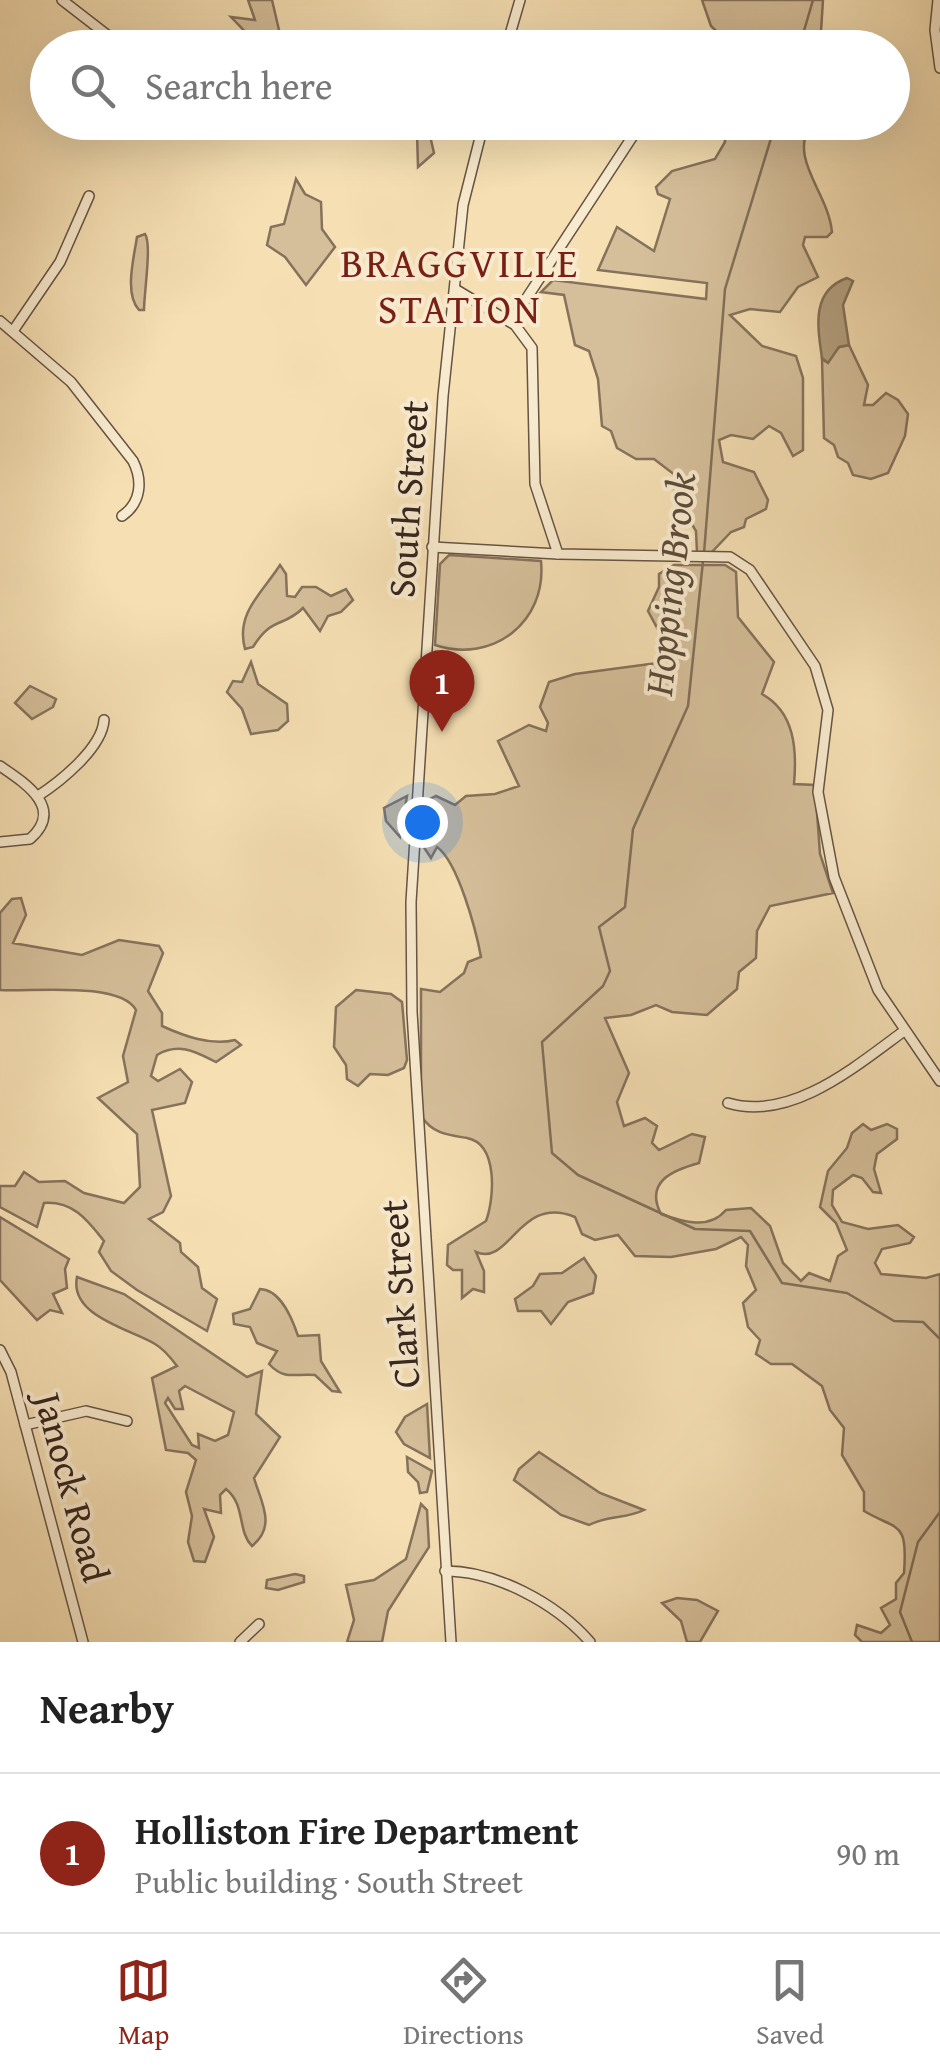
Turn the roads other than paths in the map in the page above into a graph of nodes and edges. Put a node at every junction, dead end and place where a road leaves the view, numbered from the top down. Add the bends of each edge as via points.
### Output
1 (62, 0) edge
2 (520, 0) edge
3 (938, 0) edge
4 (101, 30) edge
5 (511, 30) edge
6 (940, 68) edge
7 (479, 140) edge
8 (630, 140) edge
9 (89, 196) dead end
10 (455, 288) junction
11 (0, 321) edge
12 (511, 322) junction
13 (13, 331) junction
14 (122, 516) dead end
15 (432, 546) junction
16 (558, 554) junction
17 (104, 720) dead end
18 (0, 766) edge
19 (38, 796) junction
20 (0, 842) edge
21 (411, 942) joint
22 (904, 1031) junction
23 (940, 1080) edge
24 (728, 1103) dead end
25 (0, 1350) edge
26 (127, 1421) dead end
27 (25, 1425) junction
28 (445, 1571) junction
29 (259, 1624) dead end
30 (83, 1642) edge
31 (240, 1642) edge
32 (451, 1642) edge
33 (590, 1642) edge

1 - 4 street
2 - 5 street
3 - 6 street
7 - 10 street, South Street
8 - 12 street
9 - 13 street via 60,262
10 - 12 street
10 - 15 street, South Street
11 - 13 street
12 - 16 street via 534,353 535,484
13 - 14 street via 71,382 133,461 138,492
15 - 16 street
15 - 21 street, South Street
16 - 22 street via 704,556 746,566 813,660 828,710 818,792 831,867 868,968
17 - 19 street via 101,734 68,773
18 - 19 street
19 - 20 street via 44,812 37,832 19,843
21 - 28 street, Clark Street
22 - 23 street
22 - 24 street via 822,1087 756,1108
25 - 27 street, Janock Road
26 - 27 street via 86,1411
27 - 30 street, Janock Road
28 - 32 street, Clark Street
28 - 33 street via 500,1580
29 - 31 street

